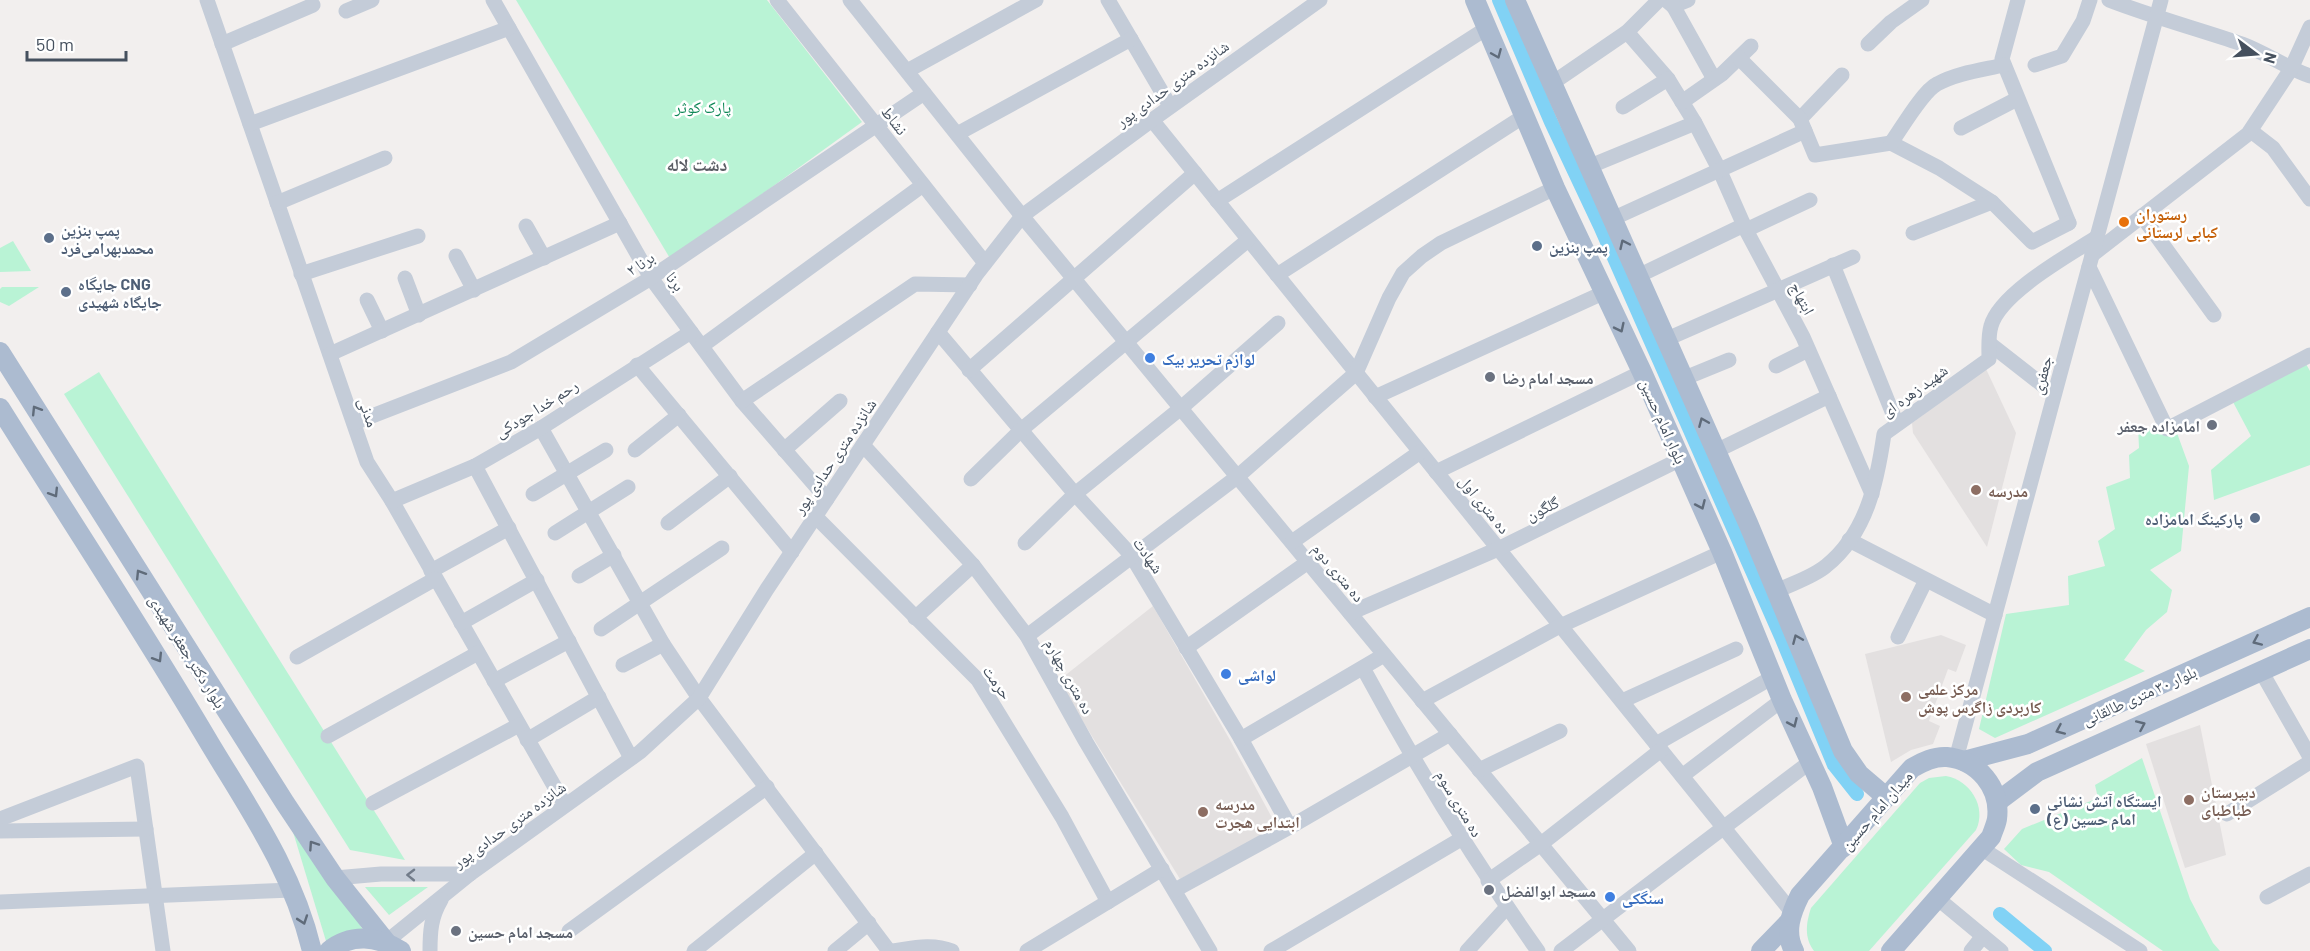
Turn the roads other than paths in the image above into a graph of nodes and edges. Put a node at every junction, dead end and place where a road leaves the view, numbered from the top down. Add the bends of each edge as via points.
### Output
1 (207, 0) edge
2 (372, 0) edge
3 (493, 0) edge
4 (777, 0) edge
5 (1036, 0) edge
6 (1108, 0) edge
7 (1320, 0) edge
8 (1475, 0) edge
9 (1515, 0) edge
10 (1688, 0) edge
11 (1922, 0) edge
12 (2018, 0) edge
13 (2090, 0) edge
14 (2109, 0) edge
15 (2161, 0) edge
16 (855, 1) edge
17 (1667, 1) edge
18 (313, 5) dead end
19 (346, 11) dead end
20 (2156, 18) junction
21 (2310, 27) edge
22 (509, 28) junction
23 (1487, 28) junction
24 (1627, 32) junction
25 (1131, 39) junction
26 (222, 44) junction
27 (1868, 44) dead end
28 (1751, 46) dead end
29 (1739, 58) junction
30 (2004, 65) junction
31 (2036, 65) dead end
32 (2291, 69) junction
33 (907, 71) junction
34 (1842, 75) dead end
35 (2310, 76) edge
36 (1714, 79) junction
37 (1668, 80) junction
38 (1551, 84) junction
39 (924, 93) junction
40 (2017, 99) junction
41 (1682, 102) junction
42 (1170, 106) junction
43 (1623, 107) dead end
44 (1524, 116) junction
45 (1152, 120) junction
46 (1695, 123) junction
47 (250, 124) junction
48 (876, 125) junction
49 (1802, 125) junction
50 (1961, 128) dead end
51 (2251, 130) junction
52 (957, 134) junction
53 (1891, 143) junction
54 (385, 158) dead end
55 (1588, 167) junction
56 (1719, 168) junction
57 (1195, 173) junction
58 (923, 185) junction
59 (1555, 188) junction
60 (2310, 199) edge
61 (1810, 200) dead end
62 (1217, 201) junction
63 (277, 202) junction
64 (1992, 202) junction
65 (1022, 216) junction
66 (2142, 216) junction
67 (1612, 219) junction
68 (620, 223) junction
69 (2069, 223) junction
70 (526, 226) dead end
71 (1745, 227) junction
72 (1913, 233) dead end
73 (418, 236) dead end
74 (2097, 237) junction
75 (1248, 240) junction
76 (456, 256) dead end
77 (1853, 257) dead end
78 (544, 258) junction
79 (2090, 261) junction
80 (986, 263) junction
81 (1833, 265) junction
82 (301, 274) junction
83 (1277, 275) junction
84 (1638, 276) junction
85 (405, 278) dead end
86 (651, 278) junction
87 (1074, 278) junction
88 (970, 285) junction
89 (1778, 289) junction
90 (474, 290) junction
91 (1603, 293) junction
92 (367, 300) dead end
93 (419, 315) junction
94 (2214, 315) dead end
95 (1278, 322) dead end
96 (382, 332) junction
97 (691, 332) junction
98 (938, 332) junction
99 (1667, 339) junction
100 (1126, 341) junction
101 (1990, 344) junction
102 (702, 346) junction
103 (1808, 350) junction
104 (0, 352) edge
105 (330, 354) junction
106 (2310, 356) edge
107 (1729, 360) dead end
108 (637, 364) junction
109 (1776, 366) dead end
110 (969, 370) junction
111 (1356, 372) junction
112 (1642, 372) junction
113 (1685, 378) junction
114 (2054, 394) junction
115 (1829, 396) junction
116 (1375, 397) junction
117 (742, 401) junction
118 (840, 401) dead end
119 (0, 408) edge
120 (1181, 408) junction
121 (679, 415) junction
122 (354, 423) junction
123 (1897, 424) junction
124 (542, 428) junction
125 (1021, 430) junction
126 (863, 445) junction
127 (606, 450) dead end
128 (635, 450) dead end
129 (784, 450) junction
130 (1716, 451) junction
131 (1420, 452) junction
132 (1681, 459) junction
133 (475, 466) junction
134 (568, 472) junction
135 (1436, 472) junction
136 (730, 476) junction
137 (1237, 477) junction
138 (971, 479) dead end
139 (628, 487) dead end
140 (533, 494) dead end
141 (1872, 494) junction
142 (1075, 495) junction
143 (827, 500) junction
144 (392, 501) junction
145 (589, 511) junction
146 (815, 516) junction
147 (668, 523) dead end
148 (509, 528) junction
149 (555, 533) dead end
150 (1849, 540) junction
151 (1292, 542) junction
152 (1024, 543) dead end
153 (722, 548) dead end
154 (1498, 549) junction
155 (792, 552) junction
156 (1722, 552) junction
157 (614, 555) junction
158 (1131, 555) junction
159 (1308, 562) junction
160 (973, 565) junction
161 (433, 575) junction
162 (579, 576) dead end
163 (537, 580) junction
164 (1926, 580) junction
165 (1777, 591) junction
166 (639, 602) junction
167 (1350, 613) junction
168 (1995, 615) junction
169 (2310, 617) edge
170 (915, 618) junction
171 (461, 623) junction
172 (1560, 626) junction
173 (601, 629) dead end
174 (1027, 636) junction
175 (1898, 637) dead end
176 (569, 640) junction
177 (663, 644) junction
178 (1186, 648) junction
179 (1736, 649) dead end
180 (2310, 649) edge
181 (478, 653) junction
182 (1384, 655) junction
183 (297, 657) dead end
184 (623, 665) dead end
185 (1363, 668) junction
186 (2261, 671) junction
187 (1773, 676) junction
188 (494, 681) junction
189 (599, 698) junction
190 (699, 698) junction
191 (1782, 700) junction
192 (1422, 701) junction
193 (1622, 701) junction
194 (519, 725) junction
195 (1560, 731) dead end
196 (1450, 734) junction
197 (328, 736) dead end
198 (1241, 739) junction
199 (527, 740) junction
200 (1659, 747) junction
201 (1411, 756) junction
202 (2310, 757) edge
203 (632, 758) junction
204 (1960, 760) junction
205 (1810, 762) junction
206 (2310, 762) edge
207 (1479, 770) junction
208 (1682, 776) junction
209 (767, 787) junction
210 (1886, 797) junction
211 (1997, 801) junction
212 (373, 803) dead end
213 (565, 805) junction
214 (2227, 814) dead end
215 (0, 819) edge
216 (1290, 828) junction
217 (1724, 828) junction
218 (146, 829) junction
219 (0, 831) edge
220 (1461, 839) junction
221 (1541, 844) junction
222 (1844, 847) junction
223 (1981, 848) junction
224 (816, 853) junction
225 (1162, 869) junction
226 (470, 874) junction
227 (2310, 874) edge
228 (335, 878) junction
229 (1488, 881) junction
230 (292, 890) junction
231 (1175, 890) junction
232 (445, 893) junction
233 (154, 895) junction
234 (2267, 897) dead end
235 (1937, 898) junction
236 (0, 902) edge
237 (1108, 902) junction
238 (1507, 907) junction
239 (1790, 917) junction
240 (1602, 919) junction
241 (869, 923) junction
242 (568, 931) dead end
243 (1983, 936) junction
244 (394, 946) edge
245 (1899, 948) edge
246 (1204, 949) edge
247 (163, 951) edge
248 (312, 951) edge
249 (329, 951) edge
250 (430, 951) edge
251 (694, 951) edge
252 (835, 951) edge
253 (891, 951) edge
254 (952, 951) edge
255 (1027, 951) edge
256 (1271, 951) edge
257 (1467, 951) edge
258 (1538, 951) edge
259 (1561, 951) edge
260 (1629, 951) edge
261 (1761, 951) edge
262 (1794, 951) edge
263 (1971, 951) edge
264 (2001, 951) edge
265 (2140, 951) edge

1 - 26 street, مدنی
2 - 19 street
3 - 22 street, برنا
4 - 48 street, نشاط
5 - 33 street
6 - 25 street
7 - 42 street, شانزده متری حدادی پور
8 - 23 main road, بلوار امام حسین
9 - 38 main road
10 - 17 street
11 - 27 street
12 - 30 street via 2002,59
13 - 31 street via 2083,21 2061,56
14 - 20 street
15 - 20 street, جعفری
16 - 33 street, ده متری دوم
17 - 24 street
17 - 36 street
18 - 26 street
20 - 32 street via 2245,45
20 - 74 street, جعفری
21 - 32 street
22 - 47 street
22 - 68 street, برنا
23 -> 44 main road, بلوار امام حسین
23 - 62 street
24 - 37 street, ابتهاج
24 - 38 street
25 - 42 street
25 - 52 street
26 - 47 street, مدنی
28 - 29 street
29 - 36 street
29 - 49 street
30 - 40 street
30 - 53 street via 1935,84
32 - 35 street
32 - 51 street
33 - 39 street, ده متری دوم
34 - 49 street
36 - 41 street
37 - 41 street, ابتهاج
37 - 43 street
38 - 55 main road
39 - 48 street, برنا ۲
39 - 52 street, ده متری دوم
40 - 50 street
40 - 69 street
41 - 46 street, ابتهاج
42 - 45 street, شانزده متری حدادی پور
44 - 59 main road, بلوار امام حسین
44 - 83 street
45 - 57 street, ده متری اول
45 - 65 street, شانزده متری حدادی پور
46 - 55 street
46 - 56 street, ابتهاج
47 - 63 street, مدنی
48 - 58 street, نشاط
48 - 86 street, برنا ۲
49 - 53 street via 1815,155
49 - 56 street
51 - 60 street via 2273,148
51 - 66 street
52 - 65 street, ده متری دوم
53 - 64 street
54 - 63 street
55 - 67 main road
56 - 67 street
56 - 71 street, ابتهاج
57 - 62 street, ده متری اول
57 - 87 street
58 - 80 street, نشاط
58 - 102 street
59 - 91 main road, بلوار امام حسین
59 - 111 street via 1442,243 1403,273
61 - 71 street
62 - 75 street, ده متری اول
63 - 82 street, مدنی
64 - 69 street via 2032,242
64 - 72 street
65 - 80 street, شانزده متری حدادی پور
65 - 87 street, ده متری دوم
66 - 79 street
66 - 94 street
84 -> 67 main road
68 - 78 street
68 - 86 street, برنا
69 - 74 street
70 - 78 street
71 - 84 street
71 - 89 street, ابتهاج
73 - 82 street
74 - 79 street, جعفری
74 - 101 street, شهید زهره ای via 2023,286 1997,312 1990,326
75 - 83 street, ده متری اول
75 - 100 street
76 - 90 street
77 - 81 street
78 - 90 street
79 - 106 street via 2167,429
79 - 114 street, جعفری
80 - 88 street, شانزده متری حدادی پور
81 - 89 street
81 - 123 street
82 - 105 street, مدنی
83 - 111 street, ده متری اول
84 - 99 main road
85 - 93 street
86 - 97 street, برنا
86 - 122 street, برنا ۲ via 511,362
87 - 100 street, ده متری دوم
87 - 110 street
88 - 98 street, شانزده متری حدادی پور
88 - 117 street via 915,284
89 - 99 street
89 - 103 street, ابتهاج
90 - 93 street
91 -> 112 main road, بلوار امام حسین
91 - 116 street
92 - 96 street
93 - 96 street
95 - 120 street
96 - 105 street
97 - 102 street, برنا
97 - 108 street, رحم خدا جودکی
98 - 110 street, شهادت
98 - 126 street, شانزده متری حدادی پور
99 - 113 main road
100 - 120 street, ده متری دوم
100 - 125 street
101 - 114 street
101 - 123 street, شهید زهره ای via 1989,359
102 - 117 street, برنا
103 - 109 street
103 - 115 street, ابتهاج
228 -> 104 main road, بلوار دکتر جعفر شهیدی
105 - 122 street, مدنی
107 - 113 street
108 - 121 street
108 - 124 street, رحم خدا جودکی
110 - 125 street, شهادت
111 - 116 street, ده متری اول
111 - 137 street
112 - 132 main road, بلوار امام حسین
112 - 135 street
130 -> 113 main road
114 - 168 street, جعفری
115 - 130 street
115 - 141 street, ابتهاج
116 - 131 street, ده متری اول
117 - 129 street, برنا
118 - 129 street
119 -> 230 main road, بلوار دکتر جعفر شهیدی via 186,702 256,818
120 - 137 street, ده متری دوم
120 - 142 street
121 - 128 street
121 - 136 street
122 - 144 street, مدنی via 367,462
123 - 141 street, شهید زهره ای via 1884,434
124 - 133 street, رحم خدا جودکی
124 - 134 street
125 - 138 street
125 - 142 street, شهادت
126 - 143 street, شانزده متری حدادی پور
126 - 160 street, ده متری چهارم
127 - 134 street
129 - 143 street, برنا
130 - 165 main road
131 - 135 street, ده متری اول
131 - 151 street
132 - 154 street, گلگون
132 -> 156 main road, بلوار امام حسین
133 - 144 street, رحم خدا جودکی
133 - 148 street
134 - 140 street
134 - 145 street
135 - 154 street, ده متری اول
136 - 147 street
136 - 155 street
137 - 151 street, ده متری دوم
137 - 158 street
139 - 145 street
141 - 150 street, شهید زهره ای
142 - 152 street
142 - 158 street, شهادت
143 - 146 street, شانزده متری حدادی پور
144 - 161 street, مدنی
145 - 149 street
145 - 157 street
146 - 155 street, شانزده متری حدادی پور
146 - 170 street, حرمت
148 - 161 street
148 - 163 street
150 - 164 street
150 - 165 street, شهید زهره ای via 1826,566
151 - 159 street, ده متری دوم
153 - 166 street
154 - 167 street, گلگون
154 - 172 street, ده متری اول
155 - 190 street, شانزده متری حدادی پور
156 - 172 street
156 - 187 main road, بلوار امام حسین
157 - 162 street
157 - 166 street
158 - 174 street
158 - 178 street, شهادت
159 - 167 street, ده متری دوم
159 - 178 street
160 - 170 street
160 - 174 street, ده متری چهارم
161 - 171 street, مدنی
161 - 183 street
163 - 171 street
163 - 176 street
164 - 168 street
164 - 175 street
210 -> 165 main road via 1859,774 1843,751
166 - 173 street
166 - 177 street
167 - 182 street, ده متری دوم
168 - 204 street, جعفری
169 -> 204 main road, بلوار ۳۰ متری طالقانی via 2028,744
170 - 237 street, حرمت via 978,680 1062,817
171 - 181 street, مدنی
172 - 192 street
172 - 193 street, ده متری اول
174 - 225 street, ده متری چهارم
176 - 188 street
176 - 189 street
177 - 184 street
177 - 190 street
178 - 198 street, شهادت
179 - 193 street
180 - 186 main road, بلوار ۳۰ متری طالقانی
181 - 188 street, مدنی
181 - 197 street
182 - 185 street
182 - 192 street, ده متری دوم
185 - 198 street
185 - 201 street, ده متری سوم
186 - 202 street
211 -> 186 main road, بلوار ۳۰ متری طالقانی via 2037,772
187 - 191 main road, بلوار امام حسین
187 - 200 street
188 - 194 street, مدنی
189 - 199 street
189 - 203 street
190 - 203 street, شانزده متری حدادی پور
190 - 209 street
191 -> 205 main road, بلوار امام حسین
191 - 208 street
192 - 196 street, ده متری دوم
193 - 200 street, ده متری اول
194 - 199 street, مدنی
194 - 212 street
195 - 207 street
196 - 201 street
196 - 207 street, ده متری دوم
198 - 216 street, شهادت
199 - 213 street, مدنی
200 - 208 street, ده متری اول
200 - 221 street
201 - 216 street
201 - 220 street, ده متری سوم
203 - 213 street, شانزده متری حدادی پور
204 - 210 main road, میدان امام حسین via 1928,759 1912,768
204 - 211 main road via 1979,770 1991,784
205 - 217 street
205 - 222 main road, بلوار امام حسین
206 - 214 street
207 - 221 street, ده متری دوم
208 - 217 street, ده متری اول
209 - 224 street
209 - 242 street
210 - 222 main road, میدان امام حسین
211 - 223 main road via 1997,820 1991,837
213 - 226 street, شانزده متری حدادی پور
215 - 218 street via 137,766
216 - 231 street
217 - 239 street, ده متری اول
217 - 240 street
218 - 219 street
218 - 233 street
220 - 229 street, ده متری سوم
220 - 256 street
221 - 229 street
221 - 240 street, ده متری دوم
222 - 239 main road, میدان امام حسین via 1800,896
223 - 235 main road
223 - 265 street
224 - 241 street
224 - 251 street
225 - 231 street, ده متری چهارم
225 - 237 street
226 -> 228 street
226 - 232 street, شانزده متری حدادی پور
227 - 234 street
228 - 244 main road, بلوار دکتر جعفر شهیدی
229 - 238 street, ده متری سوم
230 - 233 street
230 -> 248 main road, بلوار دکتر جعفر شهیدی
231 - 246 street, ده متری چهارم
232 - 244 street, شانزده متری حدادی پور
232 - 250 street via 433,914
233 - 236 street
233 - 247 street
235 - 243 street
235 - 245 main road
237 - 255 street
238 - 257 street
238 - 258 street, ده متری سوم
239 - 261 main road, میدان امام حسین
239 - 262 main road via 1788,929
240 - 259 street
240 - 260 street, ده متری دوم
241 - 252 street
241 - 253 street
243 - 263 street
243 - 264 street
244 - 249 main road via 358,938 337,944
253 - 254 street via 923,946

